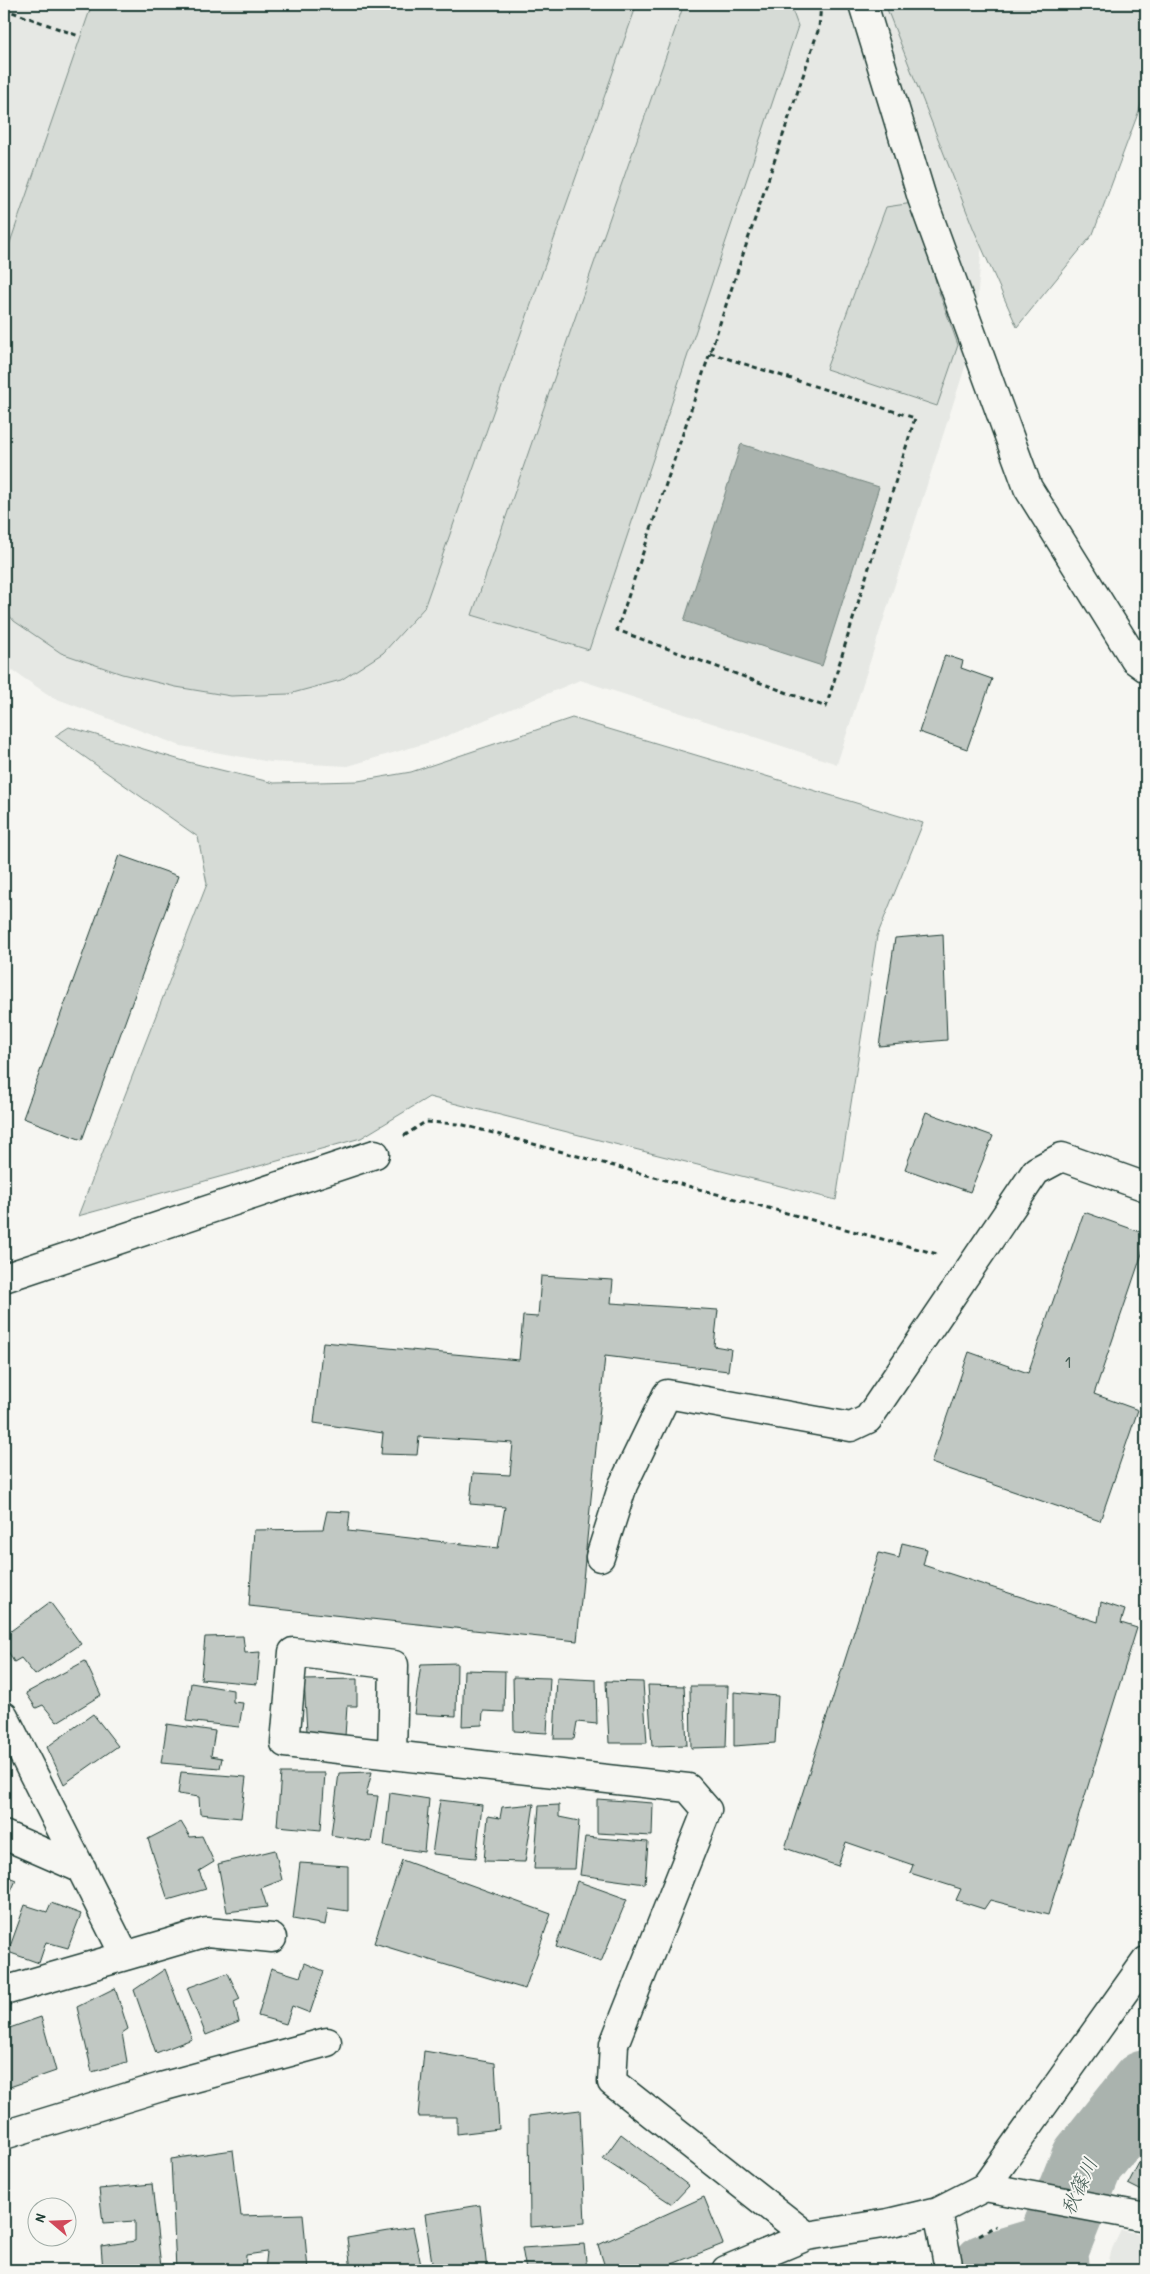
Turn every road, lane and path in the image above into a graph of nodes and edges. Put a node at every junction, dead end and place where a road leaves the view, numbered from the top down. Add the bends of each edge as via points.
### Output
1 (821, 4) edge
2 (863, 4) edge
3 (4, 9) edge
4 (79, 36) dead end
5 (710, 353) junction
6 (1146, 668) edge
7 (375, 1154) joint
8 (1146, 1187) edge
9 (973, 1264) junction
10 (4, 1278) edge
11 (600, 1557) dead end
12 (4, 1716) edge
13 (392, 1755) junction
14 (4, 1835) edge
15 (82, 1868) junction
16 (272, 1938) dead end
17 (125, 1956) junction
18 (1146, 1961) edge
19 (4, 1991) edge
20 (328, 2042) dead end
21 (4, 2135) edge
22 (985, 2187) junction
23 (938, 2211) junction
24 (1146, 2216) edge
25 (807, 2236) junction
26 (947, 2258) edge
27 (726, 2270) edge

1 - 5 path via 819,28
2 - 6 street via 922,198 1028,488 1135,660
3 - 4 path
5 - 5 path via 617,630 826,707 915,418
7 - 9 path via 425,1122 460,1124
7 - 10 street
8 - 9 street via 1062,1157 1036,1171
9 - 11 street via 868,1419 851,1427 668,1394 623,1485
12 - 15 street
13 - 13 street via 285,1743 293,1652 394,1665
13 - 25 street via 688,1788 706,1810 614,2044 612,2082
14 - 15 street
15 - 17 street
16 - 17 street via 207,1932
17 - 19 street
18 - 22 street
20 - 21 street via 161,2087
22 - 23 street
22 - 24 street
23 - 25 street
23 - 26 street
25 - 27 street

